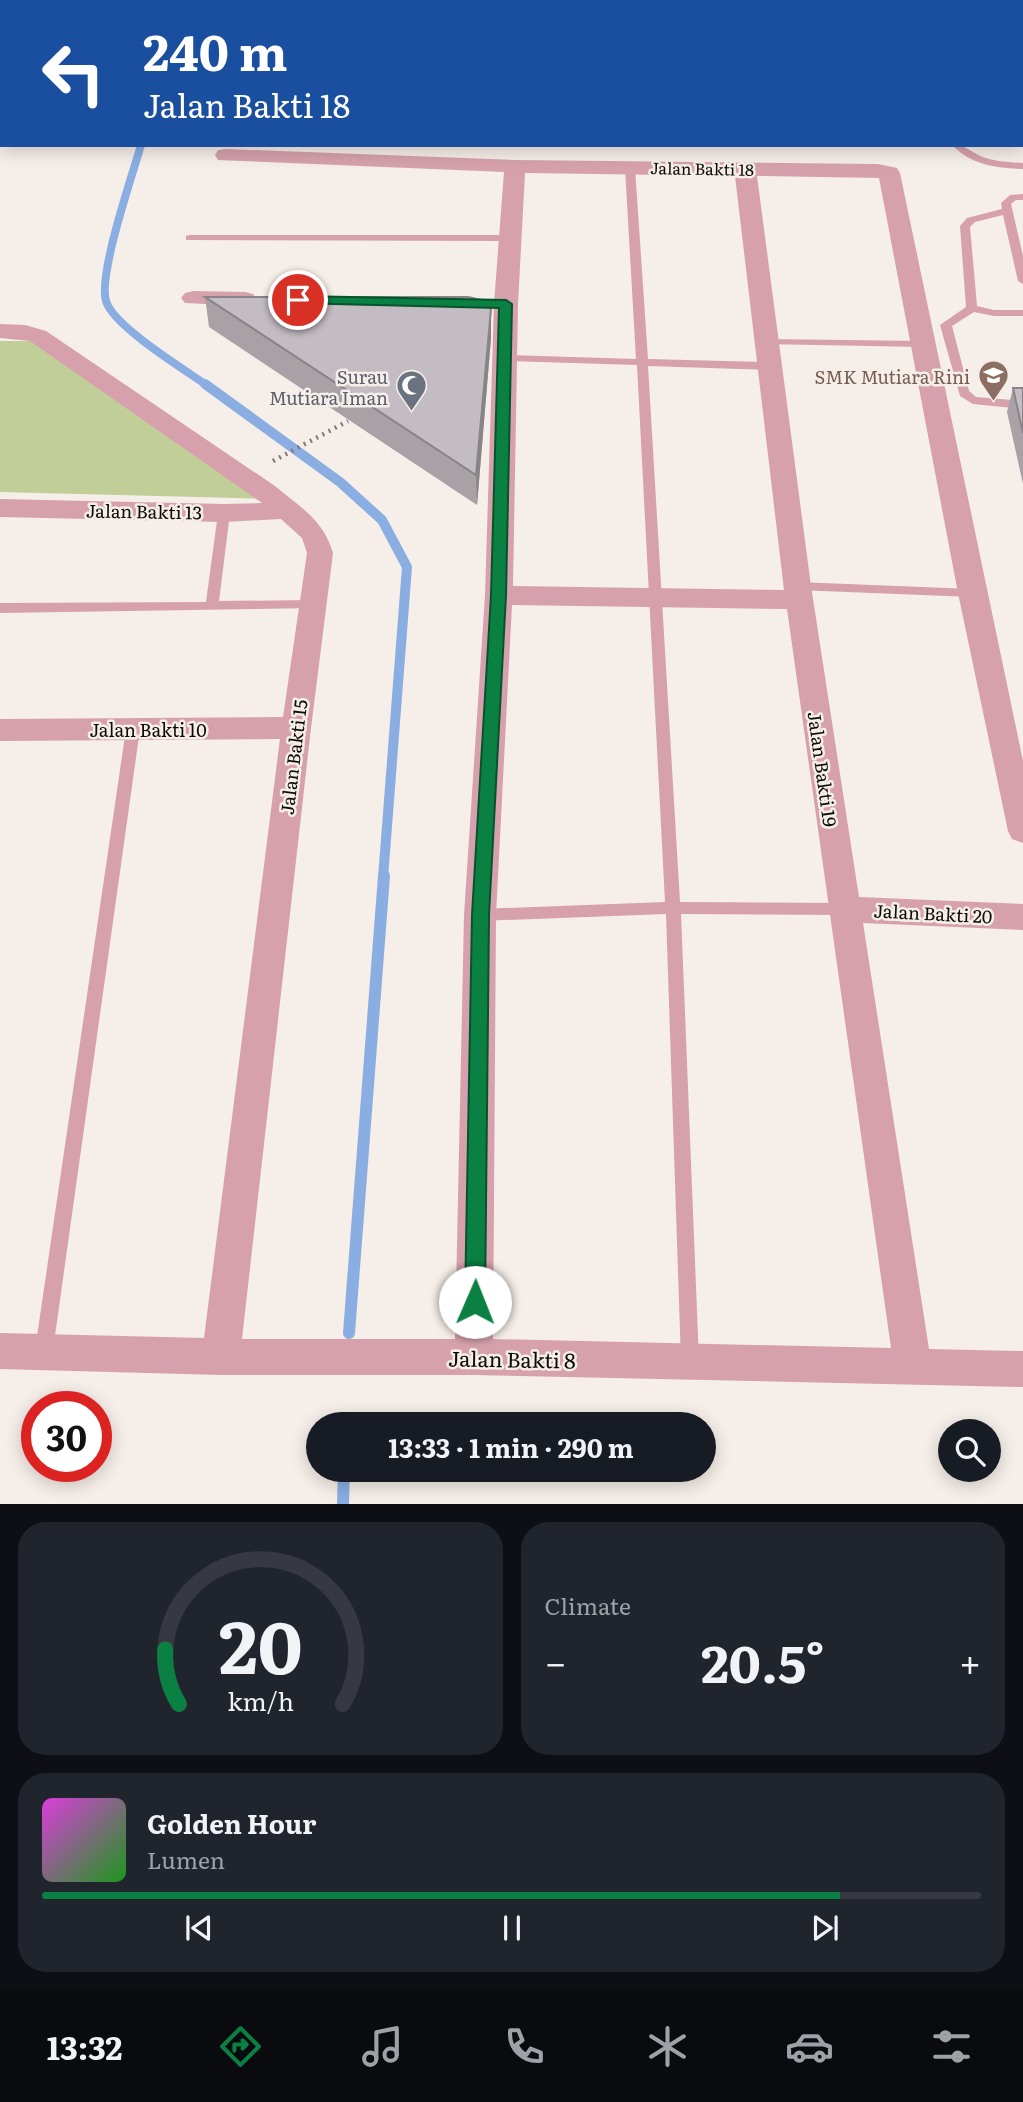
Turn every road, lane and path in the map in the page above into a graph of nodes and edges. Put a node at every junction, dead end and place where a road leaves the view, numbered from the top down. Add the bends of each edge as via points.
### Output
1 (960, 147) edge
2 (226, 155) dead end
3 (515, 166) junction
4 (1023, 166) edge
5 (630, 167) junction
6 (745, 169) junction
7 (1023, 197) edge
8 (1009, 210) junction
9 (190, 237) dead end
10 (510, 238) junction
11 (1023, 281) edge
12 (193, 298) dead end
13 (261, 299) edge
14 (972, 308) junction
15 (1023, 313) edge
16 (0, 331) edge
17 (923, 344) junction
18 (768, 354) junction
19 (505, 358) junction
20 (642, 363) junction
21 (1023, 405) edge
22 (348, 421) edge
23 (244, 476) junction
24 (0, 508) edge
25 (289, 510) junction
26 (224, 513) junction
27 (798, 593) junction
28 (972, 593) junction
29 (499, 595) junction
30 (657, 598) junction
31 (313, 605) junction
32 (212, 606) junction
33 (0, 608) edge
34 (296, 728) junction
35 (133, 729) junction
36 (0, 730) edge
37 (1023, 831) edge
38 (673, 908) junction
39 (843, 909) junction
40 (481, 915) junction
41 (1023, 917) edge
42 (0, 1351) edge
43 (44, 1352) junction
44 (221, 1357) junction
45 (474, 1357) junction
46 (690, 1362) junction
47 (913, 1367) junction
48 (1023, 1369) edge

1 - 4 lane via 984,161
2 - 3 street, Jalan Bakti 18
3 - 5 street, Jalan Bakti 18
3 - 10 street
5 - 6 street, Jalan Bakti 18
5 - 20 lane
6 - 17 street, Jalan Bakti 18 via 890,173
6 - 18 street, Jalan Bakti 19
7 - 8 lane via 1006,203
8 - 11 lane
8 - 14 lane via 971,220 965,226
9 - 10 lane
10 - 19 street via 492,304
12 - 13 street
14 - 15 lane
14 - 21 lane via 946,325 964,393 972,400
16 - 23 street, Jalan Bakti 15 via 25,332 47,341
17 - 18 lane
17 - 28 street
18 - 20 lane
18 - 27 street, Jalan Bakti 19
19 - 20 lane
19 - 29 street
20 - 30 lane
22 - 23 path
23 - 25 street, Jalan Bakti 15
24 - 26 street, Jalan Bakti 13
25 - 26 street, Jalan Bakti 13
25 - 31 street, Jalan Bakti 15 via 314,534 320,553
26 - 32 lane
27 - 28 lane
27 - 30 street
27 - 39 street, Jalan Bakti 19
28 - 37 street
29 - 30 street
29 - 40 street
30 - 38 lane
31 - 32 lane
31 - 34 street, Jalan Bakti 15
32 - 33 lane
34 - 35 street, Jalan Bakti 10
34 - 44 street, Jalan Bakti 15
35 - 36 street, Jalan Bakti 10
35 - 43 lane
38 - 39 lane
38 - 40 lane
38 - 46 lane
39 - 41 street, Jalan Bakti 20
39 - 47 street, Jalan Bakti 19
40 - 45 street
42 - 43 street, Jalan Bakti 8
43 - 44 street, Jalan Bakti 8
44 - 45 street, Jalan Bakti 8
45 - 46 street, Jalan Bakti 8
46 - 47 street, Jalan Bakti 8
47 - 48 street, Jalan Bakti 8

